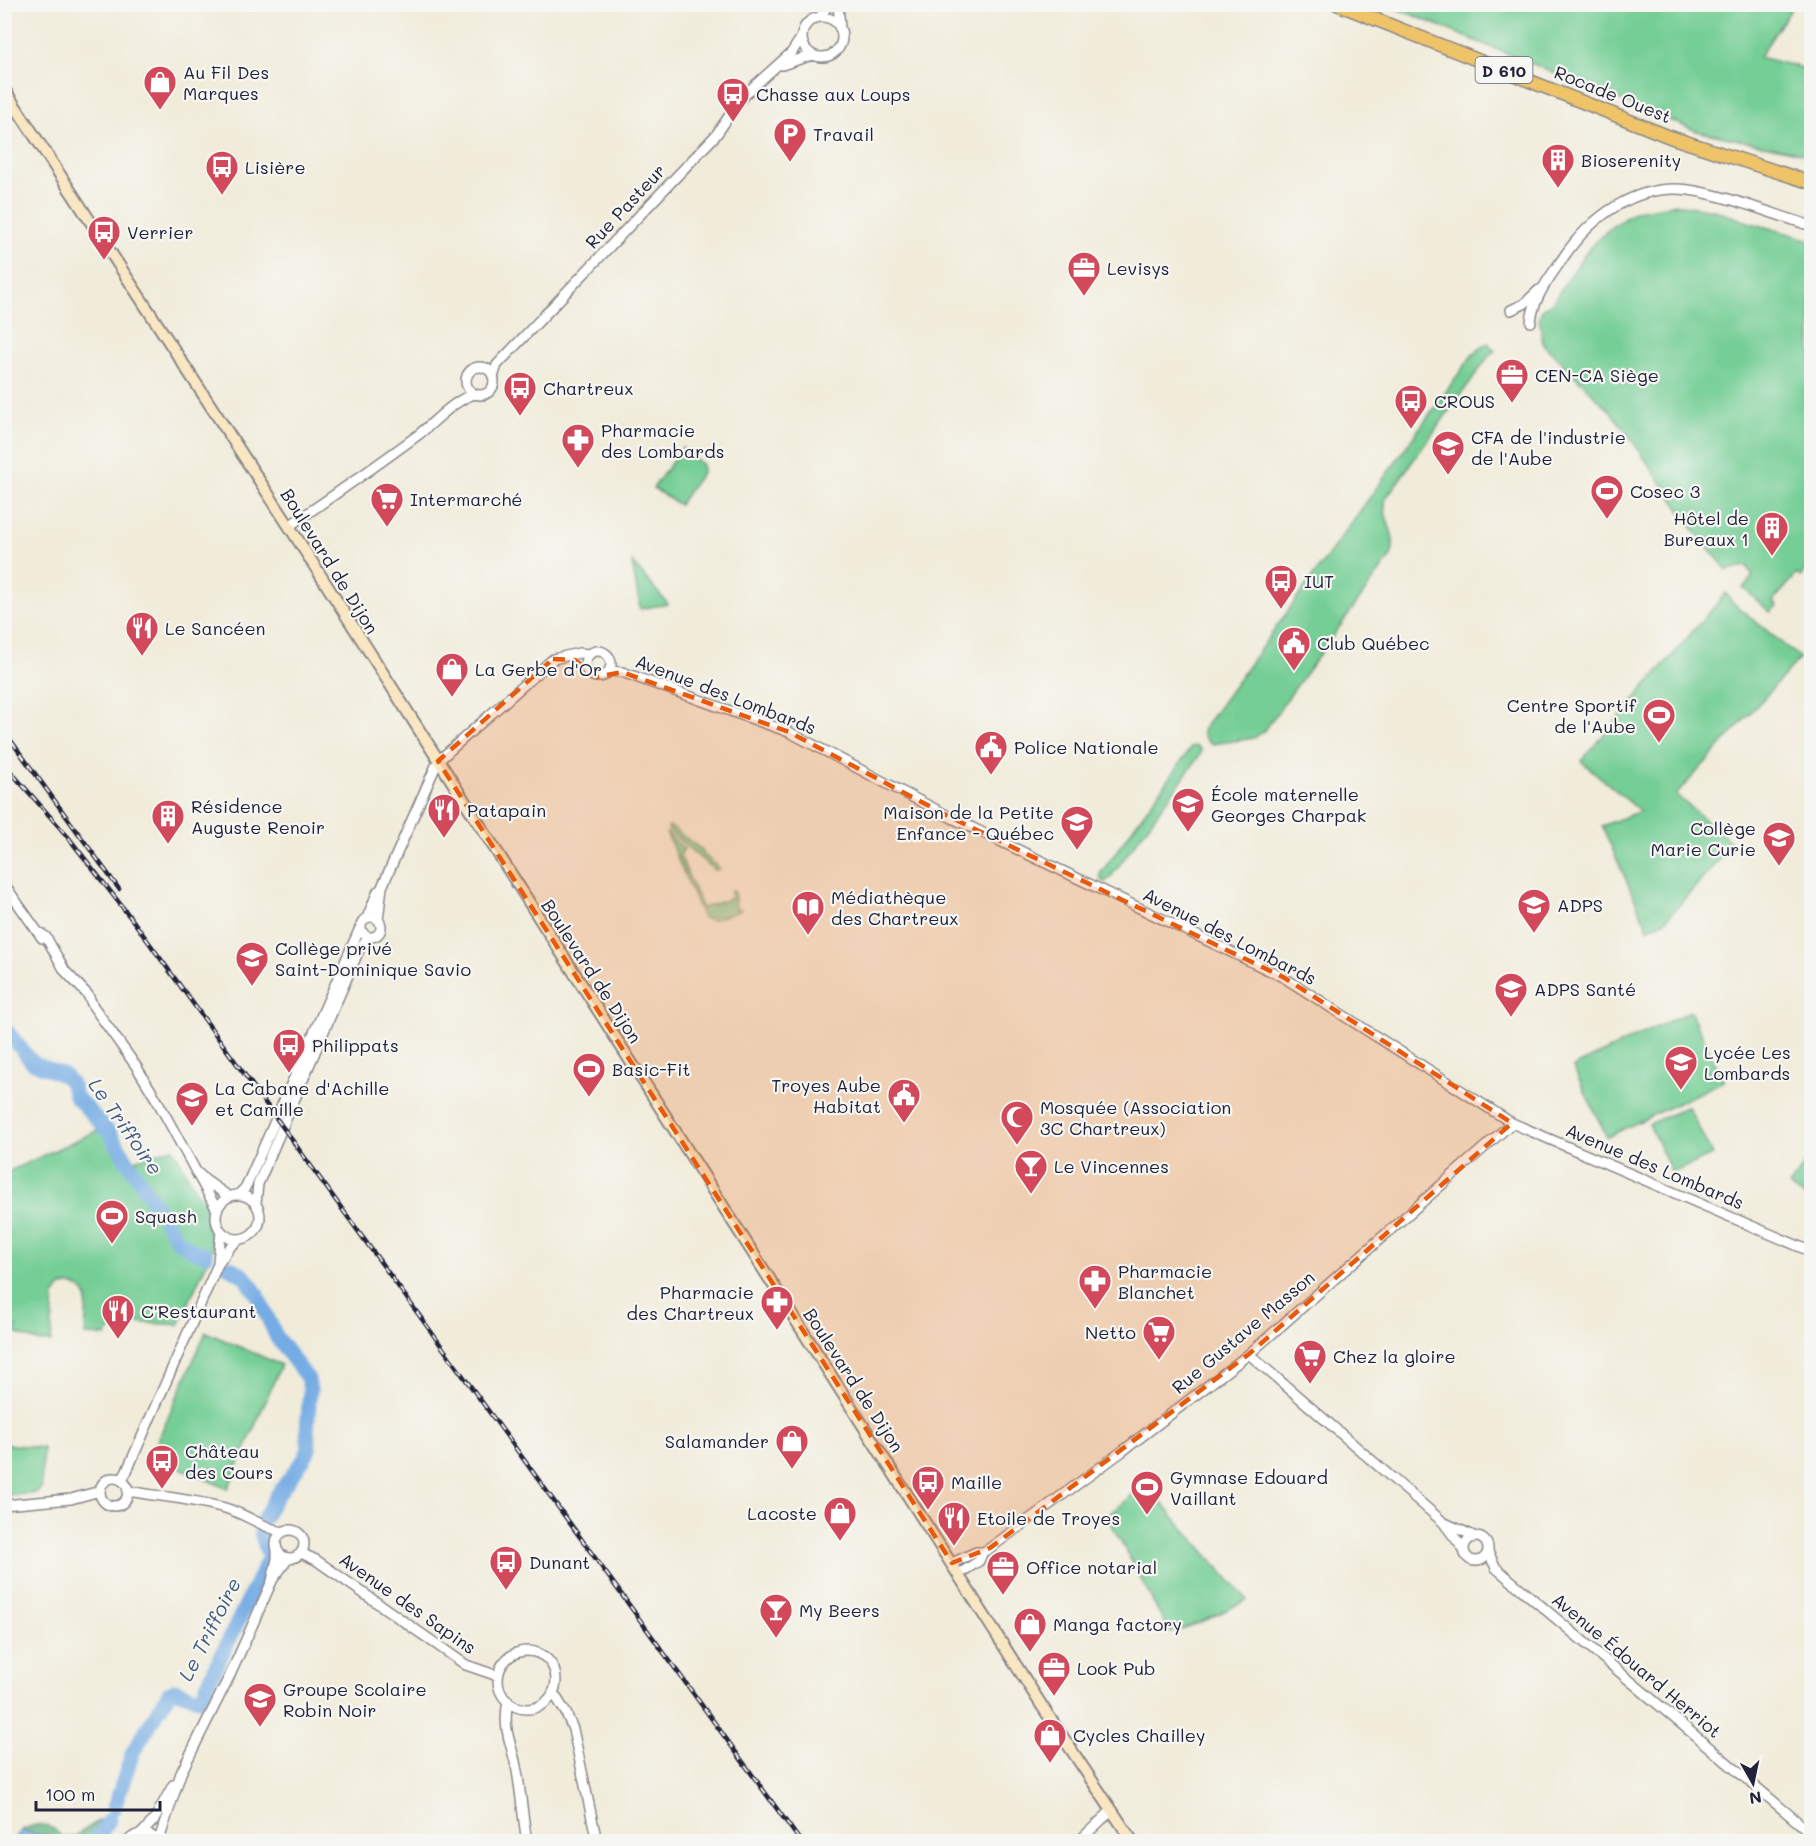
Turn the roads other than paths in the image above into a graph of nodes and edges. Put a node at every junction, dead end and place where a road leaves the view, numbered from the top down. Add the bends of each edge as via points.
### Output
1 (829, 4) edge
2 (838, 4) edge
3 (1337, 4) edge
4 (820, 17) junction
5 (840, 28) junction
6 (801, 38) junction
7 (812, 55) junction
8 (775, 69) junction
9 (4, 89) edge
10 (1812, 183) edge
11 (1812, 226) edge
12 (1549, 280) junction
13 (1511, 310) dead end
14 (1531, 322) dead end
15 (497, 365) junction
16 (486, 368) junction
17 (493, 377) junction
18 (466, 384) junction
19 (474, 394) junction
20 (459, 400) junction
21 (289, 526) junction
22 (590, 654) junction
23 (561, 657) junction
24 (585, 664) junction
25 (610, 666) junction
26 (438, 761) junction
27 (4, 884) edge
28 (382, 887) junction
29 (367, 918) junction
30 (378, 920) junction
31 (360, 928) junction
32 (368, 938) junction
33 (1512, 1123) junction
34 (192, 1165) junction
35 (239, 1194) junction
36 (228, 1196) junction
37 (256, 1203) junction
38 (217, 1210) junction
39 (221, 1231) junction
40 (240, 1239) junction
41 (1812, 1252) edge
42 (218, 1264) junction
43 (1249, 1354) junction
44 (121, 1480) junction
45 (100, 1491) junction
46 (128, 1491) junction
47 (4, 1505) edge
48 (1443, 1522) junction
49 (266, 1527) junction
50 (283, 1532) junction
51 (1476, 1537) junction
52 (277, 1547) junction
53 (1464, 1550) junction
54 (983, 1552) junction
55 (1488, 1552) junction
56 (296, 1555) junction
57 (1475, 1562) junction
58 (952, 1563) junction
59 (1497, 1568) junction
60 (959, 1574) junction
61 (272, 1581) junction
62 (498, 1676) junction
63 (553, 1692) junction
64 (508, 1701) junction
65 (181, 1773) junction
66 (1112, 1810) junction
67 (142, 1833) junction
68 (1812, 1834) edge
69 (159, 1841) edge
70 (127, 1842) edge
71 (527, 1842) edge
72 (597, 1842) edge
73 (1078, 1842) edge
74 (1133, 1842) edge

1 - 4 street
2 - 5 street
3 - 10 main road, Rocade Ouest / D 610 via 1670,136
4 - 5 street via 831,19
4 - 6 street via 804,26
5 - 7 street via 841,43 834,53 823,58
6 - 7 street
6 - 8 street, Rue Pasteur
7 - 8 street, Rue Pasteur
8 - 15 street, Rue Pasteur via 743,96 716,135
9 - 21 main road, Boulevard de Dijon
11 - 12 street via 1707,194 1686,190 1647,193 1601,216 1567,252
12 - 13 street via 1524,304
12 - 14 street via 1536,301
15 - 16 street
15 - 17 street, Rue Pasteur
16 - 17 street
16 - 18 street via 472,370
17 - 19 street via 489,392
18 - 19 street
18 - 20 street
19 - 20 street
20 - 21 street via 380,464
21 - 26 main road, Boulevard de Dijon
22 - 23 street
22 - 24 street
22 - 25 street via 604,652
23 - 24 street
23 - 26 street via 553,659
24 - 25 street via 586,670 597,677 604,676
25 - 33 street, Avenue des Lombards via 789,732 952,818 1283,978
26 - 28 street
26 - 58 main road, Boulevard de Dijon
27 - 34 street via 46,937 66,971 88,995 147,1084
28 - 29 street
28 - 30 street
29 - 30 street
29 - 31 street
30 - 32 street via 379,934
31 - 32 street
31 - 35 street via 249,1180
32 - 37 street via 361,945 258,1184
33 - 41 street, Avenue des Lombards
33 - 43 street, Rue Gustave Masson
34 - 36 street
34 - 38 street
35 - 36 street
35 - 37 street
36 - 38 street
37 - 40 street via 261,1213 259,1225 250,1236
38 - 39 street
39 - 40 street
39 - 42 street
40 - 42 street
42 - 44 street
43 - 48 street
43 - 54 street, Rue Gustave Masson
44 - 45 street via 107,1480
44 - 46 street
45 - 46 street via 104,1502 114,1505 124,1501
45 - 47 street via 71,1499
46 - 49 street via 228,1509
48 - 51 street
48 - 53 street
49 - 50 street
49 - 52 street
50 - 52 street
50 - 56 street via 294,1531 302,1538 304,1545
51 - 53 street via 1468,1540
51 - 55 street via 1486,1542
52 - 56 street via 284,1557
52 - 61 street
53 - 57 street
54 - 58 street, Rue Gustave Masson
54 - 60 street, Rue Gustave Masson via 979,1560
55 - 57 street
55 - 59 street, Avenue Édouard Herriot
56 - 61 street via 287,1560
56 - 62 street, Avenue des Sapins via 316,1560 466,1665
57 - 59 street, Avenue Édouard Herriot
58 - 60 main road, Boulevard de Dijon
59 - 68 street, Avenue Édouard Herriot
60 - 66 main road, Boulevard de Dijon
61 - 65 street
62 - 63 street via 510,1656 525,1651 541,1654 555,1672
62 - 64 street
63 - 64 street via 534,1707 523,1708
63 - 72 street via 573,1730
64 - 71 street via 505,1724
65 - 67 street
65 - 69 street
66 - 73 street
66 - 74 main road, Boulevard de Dijon
67 - 69 street
67 - 70 street

